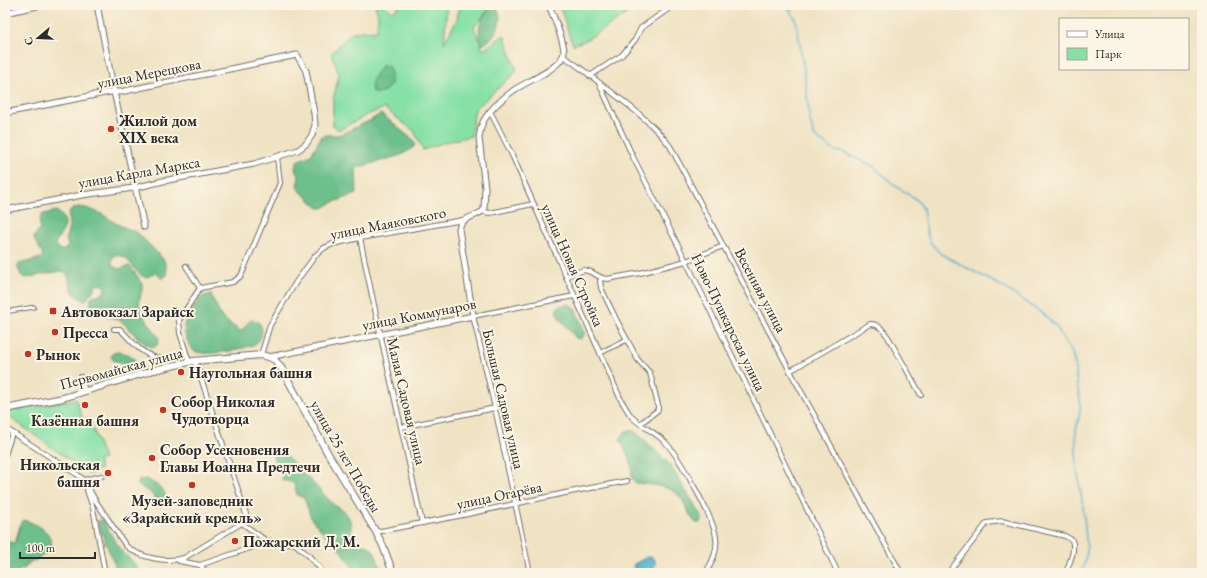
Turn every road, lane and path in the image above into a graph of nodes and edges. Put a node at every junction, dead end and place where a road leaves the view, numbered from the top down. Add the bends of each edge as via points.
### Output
1 (41, 5) edge
2 (97, 5) edge
3 (549, 5) edge
4 (674, 5) edge
5 (5, 13) edge
6 (296, 55) joint
7 (563, 56) junction
8 (590, 76) junction
9 (599, 82) junction
10 (114, 92) junction
11 (490, 111) junction
12 (5, 113) edge
13 (277, 157) junction
14 (134, 188) junction
15 (533, 204) junction
16 (5, 210) edge
17 (484, 210) junction
18 (463, 220) junction
19 (144, 227) dead end
20 (360, 238) junction
21 (723, 246) junction
22 (686, 261) junction
23 (186, 266) dead end
24 (566, 276) junction
25 (602, 278) junction
26 (200, 288) junction
27 (574, 296) junction
28 (34, 306) dead end
29 (5, 312) edge
30 (473, 316) junction
31 (114, 329) dead end
32 (380, 334) junction
33 (626, 340) junction
34 (600, 353) junction
35 (186, 354) junction
36 (261, 355) junction
37 (269, 357) junction
38 (191, 362) junction
39 (790, 371) junction
40 (81, 377) dead end
41 (85, 392) junction
42 (921, 395) dead end
43 (495, 408) junction
44 (5, 409) edge
45 (641, 423) junction
46 (402, 427) junction
47 (5, 428) edge
48 (12, 433) junction
49 (5, 455) edge
50 (102, 476) dead end
51 (84, 480) junction
52 (627, 481) dead end
53 (515, 504) junction
54 (242, 523) junction
55 (422, 523) junction
56 (376, 532) junction
57 (268, 542) junction
58 (176, 560) junction
59 (200, 565) junction
60 (898, 568) junction
61 (105, 573) edge
62 (207, 573) edge
63 (324, 573) edge
64 (393, 573) edge
65 (530, 573) edge
66 (706, 573) edge
67 (838, 573) edge
68 (890, 573) edge
69 (901, 573) edge
70 (948, 573) edge
71 (1066, 573) edge

1 - 5 street
2 - 10 street
3 - 7 street via 563,45
4 - 8 street via 641,28 622,55
6 - 10 street, улица Мерецкова
6 - 13 street, улица Карла Маркса via 306,71 315,125 306,144 298,150
7 - 8 street, Весенняя улица
7 - 11 street via 560,62 514,90
8 - 9 street, Весенняя улица
9 - 21 street, Весенняя улица via 656,129 670,146
9 - 22 street, Ново-Пушкарская улица
10 - 12 street, улица Мерецкова
10 - 14 street
11 - 15 street, улица Новая Стройка
11 - 17 street via 482,125 479,138 485,193
13 - 14 street, улица Карла Маркса
13 - 26 street via 280,183 241,276 233,282
14 - 16 street, улица Карла Маркса
14 - 19 street
15 - 17 street via 490,213
15 - 24 street, улица Новая Стройка
17 - 18 street
18 - 20 street, улица Маяковского
18 - 30 street, Большая Садовая улица via 459,229
20 - 32 street, Малая Садовая улица
20 - 36 street, улица Маяковского via 333,244 315,256 270,325
21 - 22 street
21 - 39 street, Весенняя улица
22 - 25 street via 640,273
22 - 67 street, Ново-Пушкарская улица
23 - 26 street
24 - 25 street via 584,270
24 - 27 street, улица Новая Стройка
25 - 33 street via 601,288
26 - 35 street via 179,320
27 - 30 street, улица Коммунаров
27 - 34 street, улица Новая Стройка
28 - 29 street
30 - 32 street, улица Коммунаров
30 - 43 street, Большая Садовая улица
31 - 35 street via 120,329 141,350 152,356 164,359
32 - 37 street, улица Коммунаров
32 - 46 street, Малая Садовая улица
33 - 34 street
33 - 45 street via 638,360 650,373 658,405 658,410
34 - 45 street, улица Новая Стройка via 628,412
35 - 38 street
36 - 37 main road, Первомайская улица
36 - 38 main road, Первомайская улица
37 - 56 main road, улица 25 лет Победы via 282,369 327,452
38 - 41 main road, Первомайская улица via 154,370
38 - 54 street via 197,366 245,507 246,514
39 - 42 street via 874,324 882,329
39 - 60 street, Весенняя улица
40 - 41 street
41 - 44 main road, Первомайская улица
43 - 46 street
43 - 53 street, Большая Садовая улица
45 - 66 street, улица Новая Стройка via 666,442 674,453 712,521 716,539 715,552 714,560
46 - 55 street, Малая Садовая улица
47 - 48 street
48 - 49 street
48 - 51 street
50 - 51 street
51 - 58 street via 126,546 148,557
51 - 61 street via 93,508
52 - 53 street, улица Огарёва
53 - 55 street, улица Огарёва
53 - 65 street, Большая Садовая улица
54 - 57 street
54 - 58 street via 191,555
55 - 56 street, улица Огарёва
56 - 64 main road, улица 25 лет Победы
57 - 59 street
57 - 63 street via 294,543
58 - 59 street
59 - 62 street
60 - 68 street
60 - 69 street
70 - 71 street via 987,523 1002,521 1072,540 1074,545

